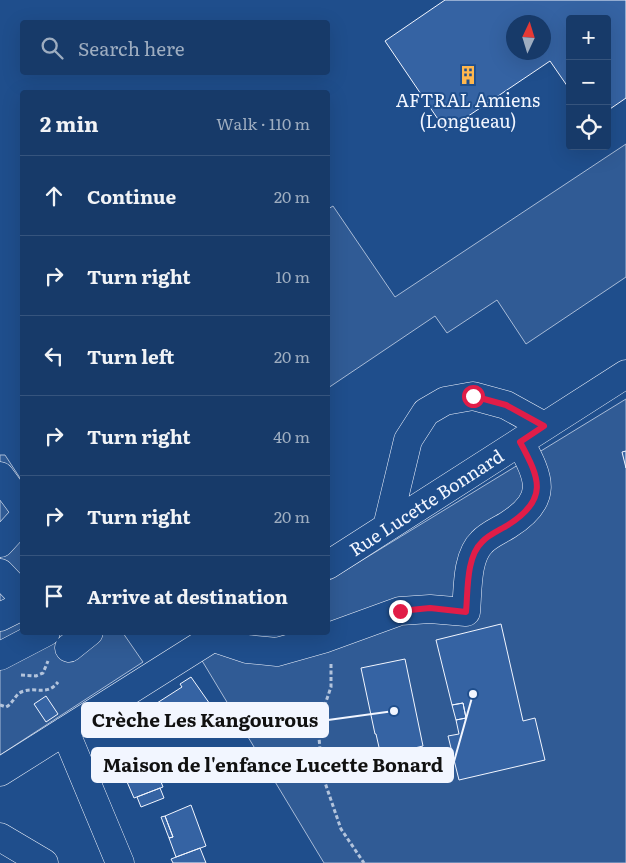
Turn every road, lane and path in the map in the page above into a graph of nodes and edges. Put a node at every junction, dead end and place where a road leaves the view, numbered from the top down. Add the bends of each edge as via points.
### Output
1 (626, 374) edge
2 (544, 426) junction
3 (520, 442) junction
4 (20, 521) edge
5 (387, 527) junction
6 (0, 543) edge
7 (330, 564) edge
8 (20, 607) edge
9 (0, 618) edge
10 (40, 635) edge
11 (218, 635) edge
12 (323, 640) junction
13 (0, 656) edge
14 (58, 682) dead end
15 (0, 704) edge
16 (65, 731) junction
17 (0, 772) edge
18 (0, 837) edge
19 (44, 863) edge
20 (120, 863) edge
21 (364, 863) edge

1 - 2 street, Rue Lucette Bonnard
2 - 3 street, Rue Lucette Bonnard
2 - 5 street via 506,405 473,396 445,400 426,412 408,440
3 - 5 street, Rue Lucette Bonnard
3 - 12 street via 534,467 538,485 534,503 521,517 481,542 471,560 466,612 430,608 400,611
4 - 6 street
5 - 7 street, Rue Lucette Bonnard
8 - 9 street
10 - 13 street
11 - 12 street via 247,649 277,652
11 - 16 street
12 - 21 path via 331,663 331,687 318,725 322,774 341,829
14 - 15 path via 45,691 18,694 6,707
16 - 17 street
16 - 20 street
18 - 19 street

